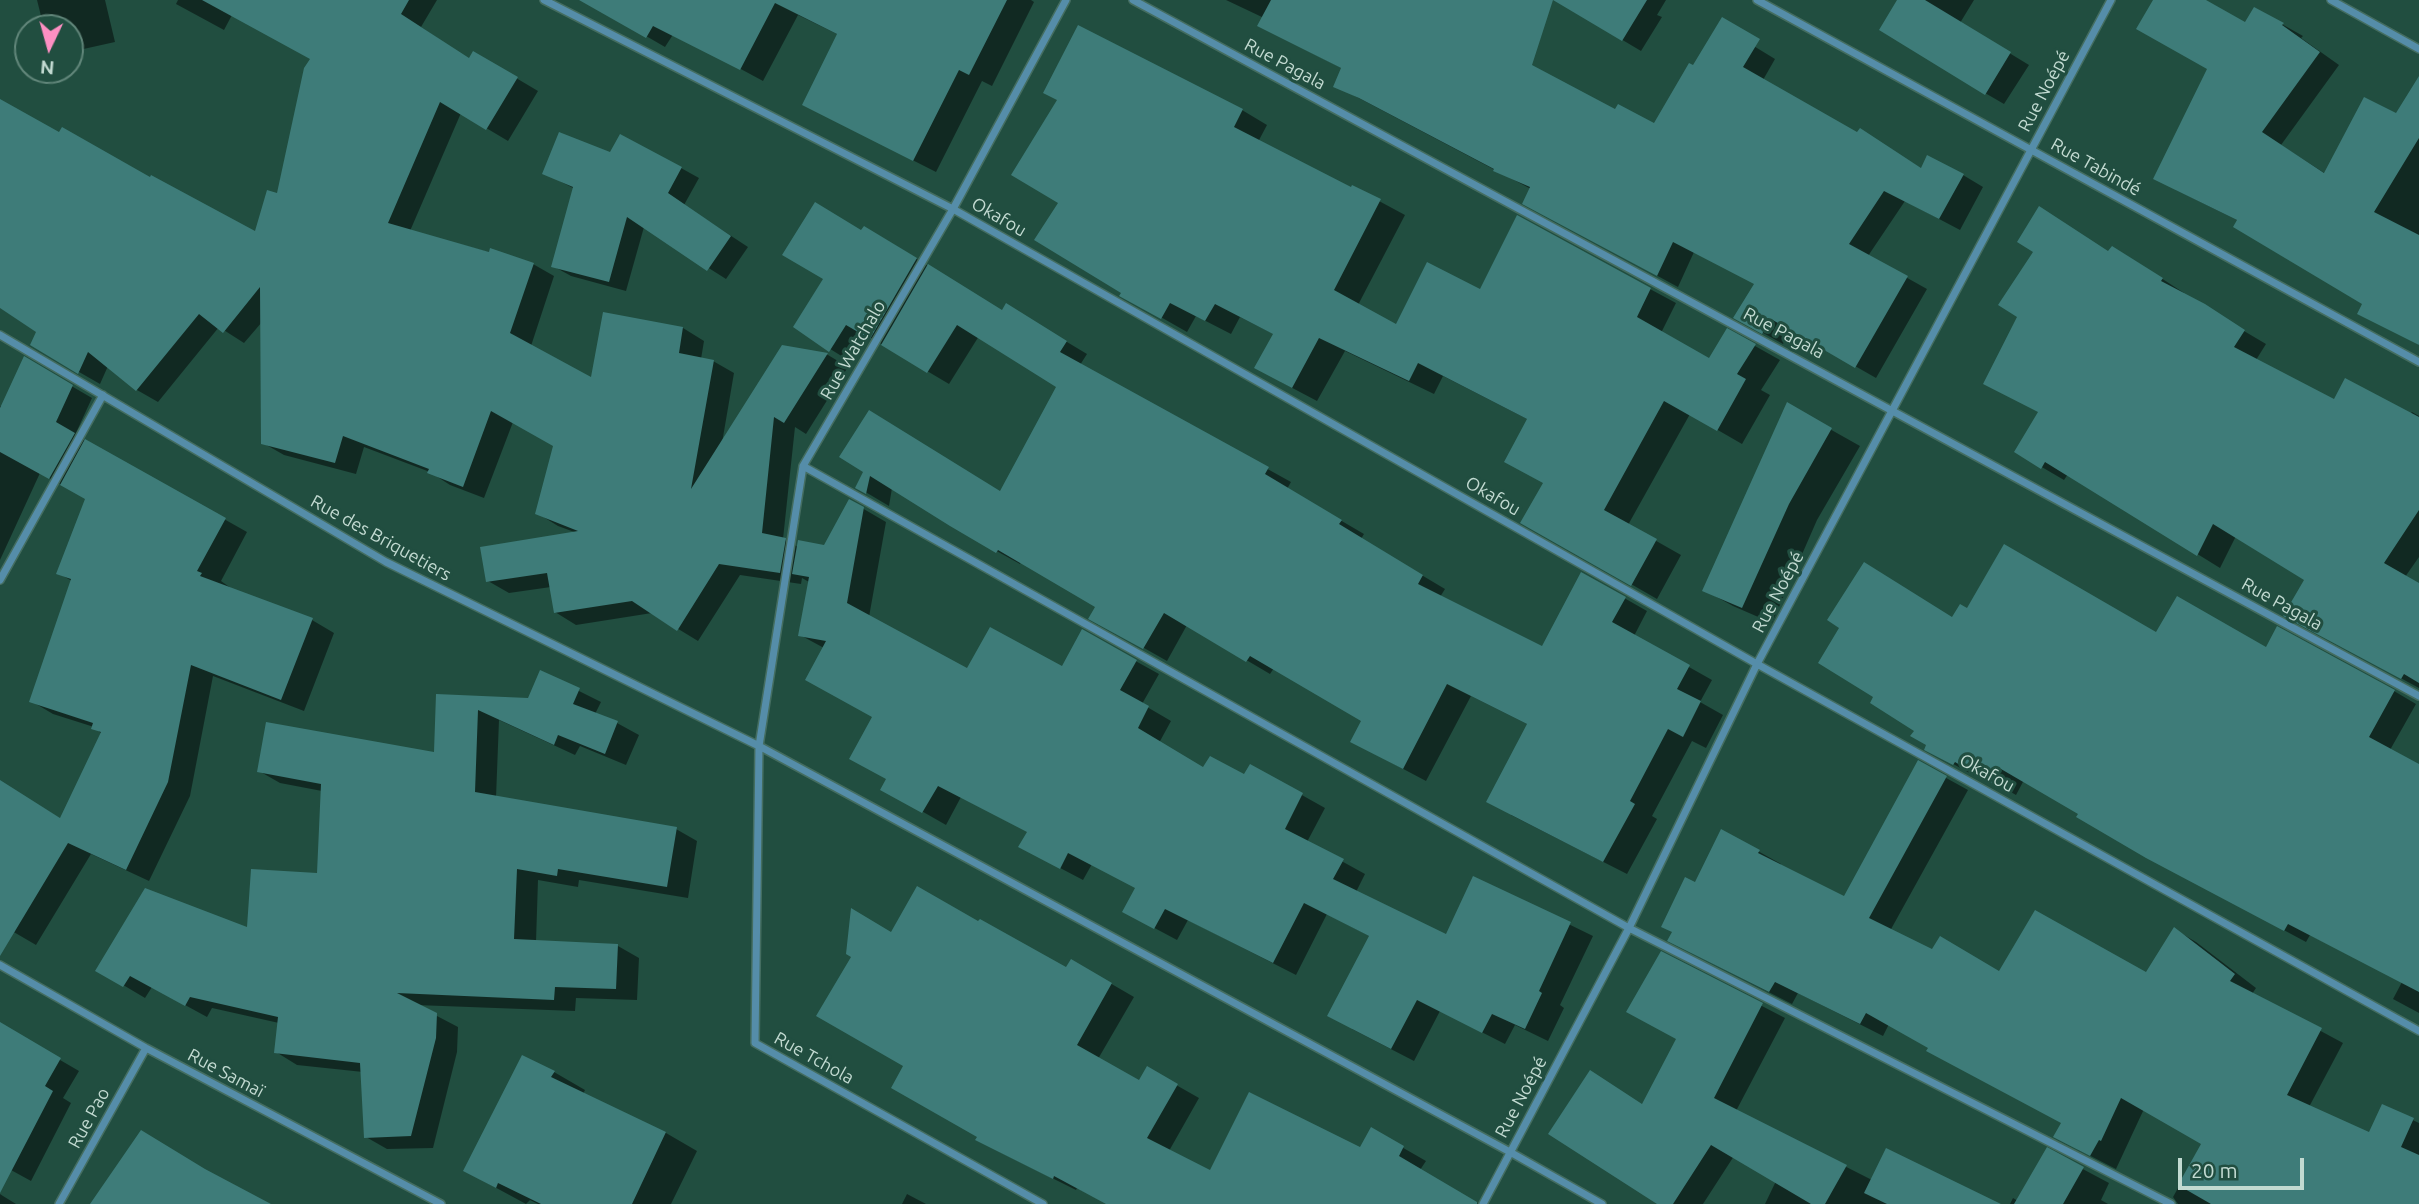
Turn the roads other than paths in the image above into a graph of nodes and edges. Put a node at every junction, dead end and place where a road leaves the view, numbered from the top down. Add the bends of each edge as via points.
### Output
1 (544, 0) edge
2 (1066, 0) edge
3 (1133, 0) edge
4 (1757, 0) edge
5 (2111, 0) edge
6 (2330, 0) edge
7 (2419, 49) edge
8 (2031, 149) junction
9 (954, 209) junction
10 (0, 335) edge
11 (2419, 362) edge
12 (103, 395) junction
13 (1892, 410) junction
14 (803, 466) junction
15 (0, 580) edge
16 (1757, 664) junction
17 (2419, 696) edge
18 (759, 746) junction
19 (1629, 928) junction
20 (0, 965) edge
21 (2419, 1031) edge
22 (146, 1048) junction
23 (1510, 1152) junction
24 (431, 1202) edge
25 (59, 1204) edge
26 (441, 1204) edge
27 (1043, 1204) edge
28 (1483, 1204) edge
29 (1602, 1204) edge
30 (2171, 1204) edge

1 - 9 street, Okafou
2 - 9 street, Rue Watchalo
3 - 13 street, Rue Pagala
4 - 8 street, Rue Tabindé
5 - 8 street, Rue Noépé
6 - 7 street
8 - 11 street, Rue Tabindé
8 - 13 street, Rue Noépé
9 - 14 street, Rue Watchalo
9 - 16 street, Okafou
10 - 12 street, Rue des Briquetiers
12 - 15 street
12 - 18 street, Rue des Briquetiers via 386,562
13 - 16 street, Rue Noépé
13 - 17 street, Rue Pagala
14 - 18 street, Rue Watchalo
14 - 19 street
16 - 19 street, Rue Noépé
16 - 21 street, Okafou
18 - 23 street, Rue des Briquetiers
18 - 27 street, Rue Tchola via 755,1043
19 - 23 street, Rue Noépé
19 - 30 street
20 - 22 street, Rue Samaï
22 - 24 street, Rue Samaï
22 - 25 street, Rue Pao
23 - 28 street, Rue Noépé
23 - 29 street, Rue des Briquetiers
24 - 26 street, Rue Samaï

